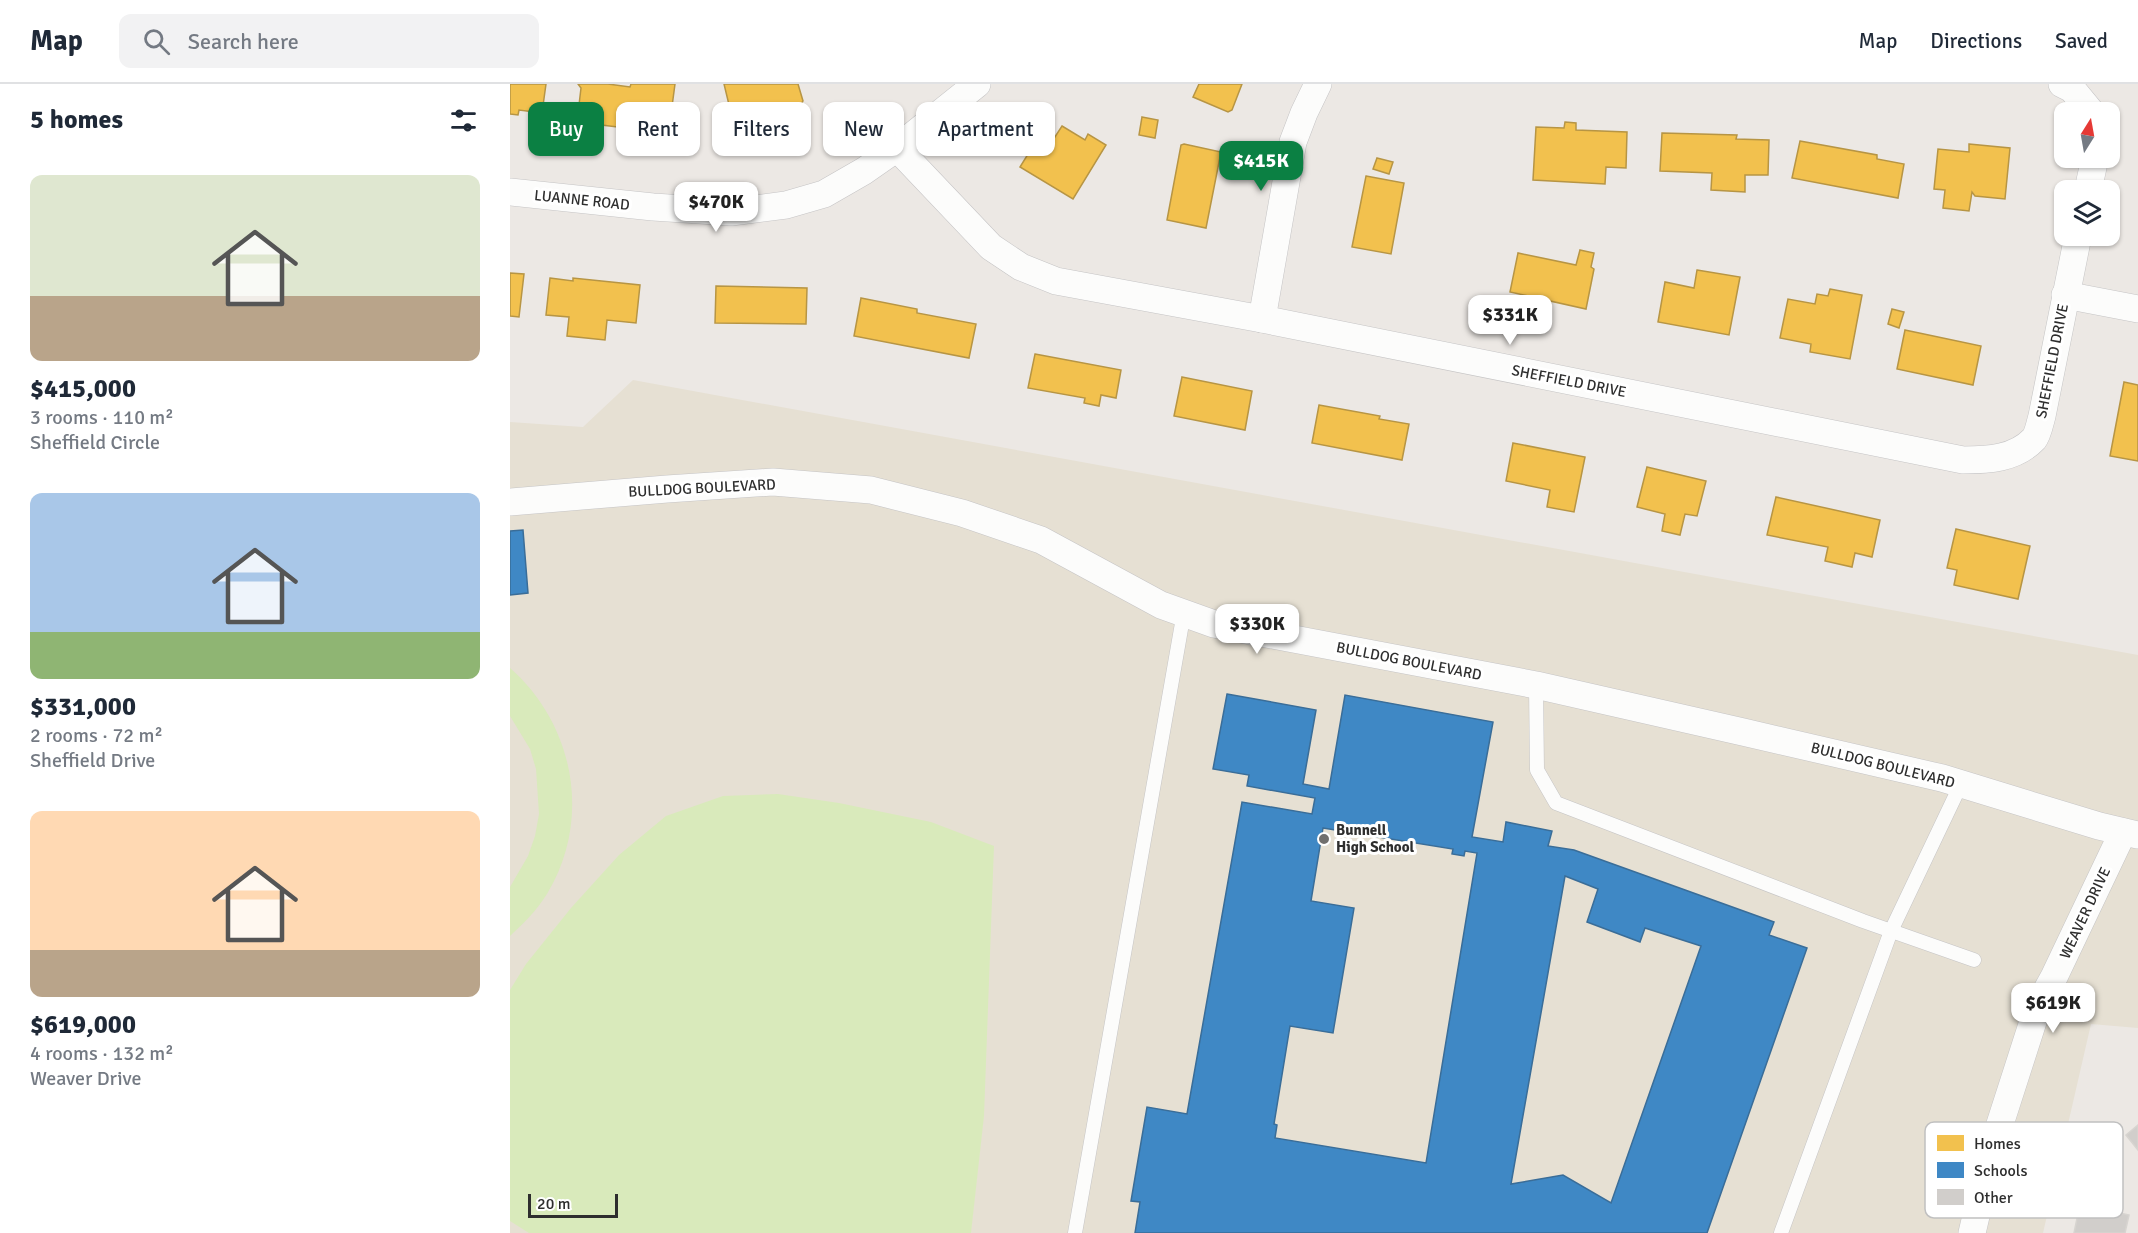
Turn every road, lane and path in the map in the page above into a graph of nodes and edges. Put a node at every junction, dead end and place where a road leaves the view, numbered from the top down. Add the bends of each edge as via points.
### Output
1 (976, 84) edge
2 (1318, 84) edge
3 (2062, 84) edge
4 (2083, 102) edge
5 (904, 142) edge
6 (904, 155) edge
7 (886, 156) edge
8 (510, 192) edge
9 (2076, 246) edge
10 (2065, 295) junction
11 (2138, 309) edge
12 (1262, 319) junction
13 (510, 502) edge
14 (1184, 612) junction
15 (1536, 685) junction
16 (1961, 784) junction
17 (2130, 833) edge
18 (1891, 931) junction
19 (1974, 960) dead end
20 (2001, 1122) edge
21 (1976, 1218) edge
22 (1075, 1233) edge
23 (1781, 1233) edge
24 (1972, 1233) edge

1 - 5 street, LUANNE ROAD
2 - 12 street via 1293,142
3 - 4 street
6 - 12 street, SHEFFIELD DRIVE via 991,247 1021,267 1056,281
7 - 8 street, LUANNE ROAD via 824,194 786,205 731,212
9 - 10 street, SHEFFIELD DRIVE
10 - 11 street
10 - 12 street, SHEFFIELD DRIVE via 2035,437 2018,450 1992,460 1951,458
13 - 14 street, BULLDOG BOULEVARD via 773,482 871,490 962,513 1041,540 1161,604
14 - 15 street, BULLDOG BOULEVARD via 1214,624
14 - 22 lane
15 - 16 street, BULLDOG BOULEVARD
15 - 18 lane via 1537,770 1556,803
16 - 17 street, BULLDOG BOULEVARD
16 - 18 lane
17 - 20 street, WEAVER DRIVE via 2038,1006
18 - 19 lane
18 - 23 lane
21 - 24 street, WEAVER DRIVE

